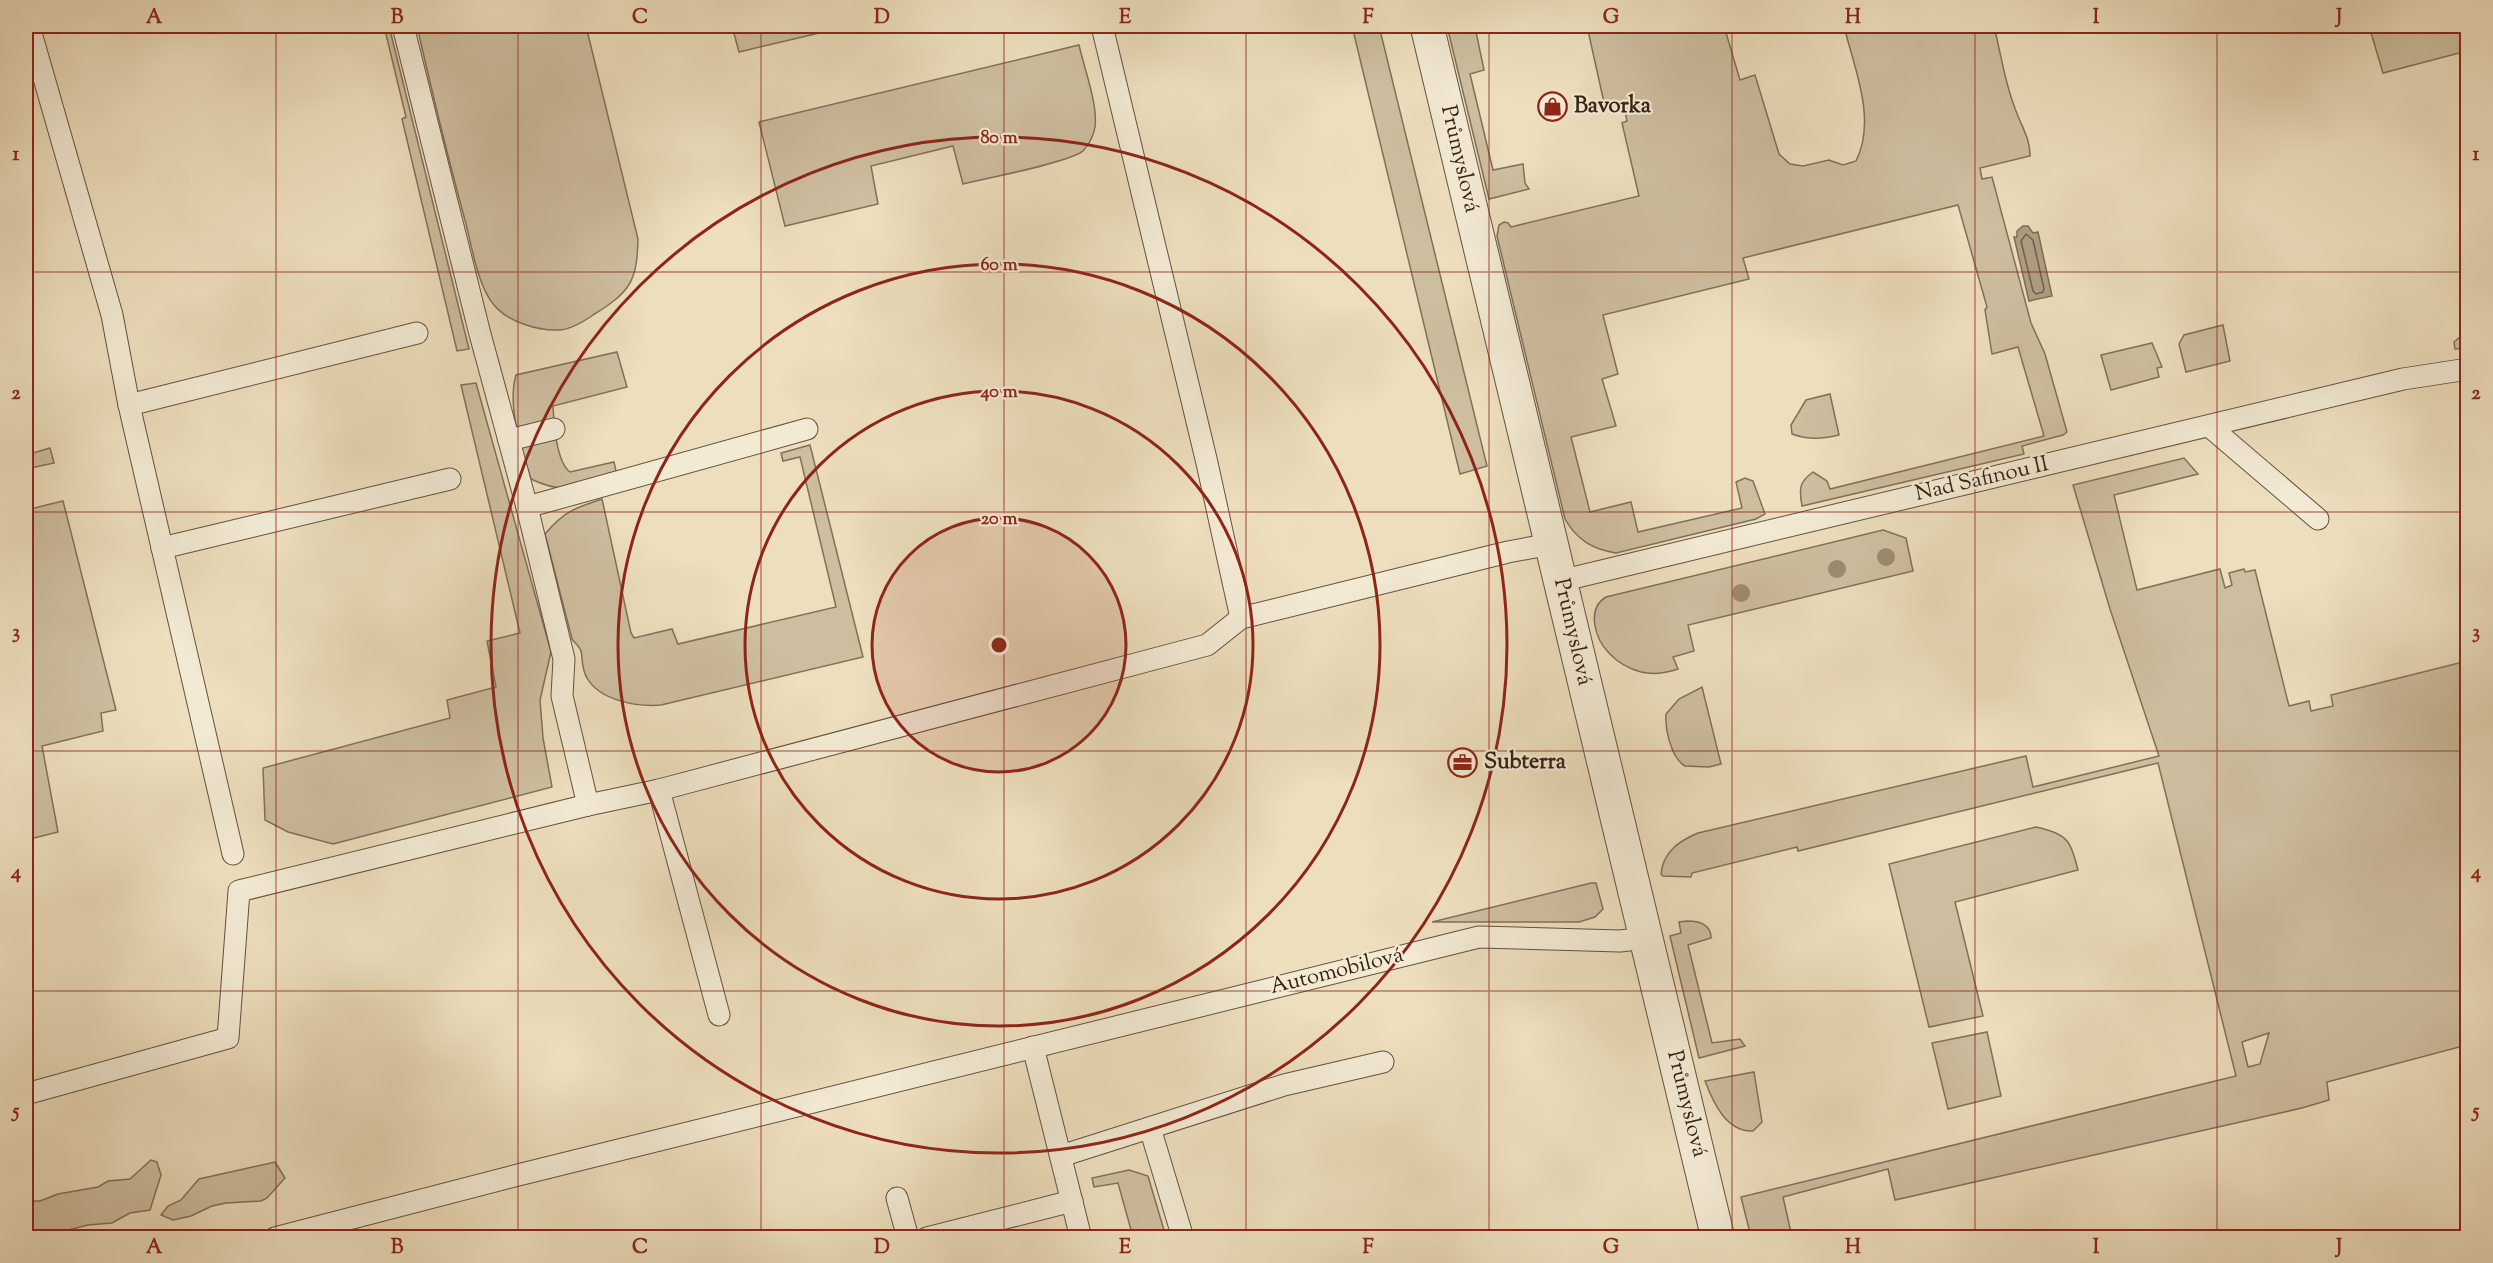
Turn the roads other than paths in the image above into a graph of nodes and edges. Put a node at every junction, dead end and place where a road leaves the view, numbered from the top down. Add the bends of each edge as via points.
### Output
1 (29, 26) edge
2 (403, 26) edge
3 (1102, 26) edge
4 (1427, 26) edge
5 (417, 333) dead end
6 (2468, 369) edge
7 (129, 405) junction
8 (2209, 426) junction
9 (554, 429) dead end
10 (807, 429) dead end
11 (509, 440) junction
12 (450, 478) dead end
13 (527, 507) junction
14 (2318, 519) dead end
15 (1551, 544) junction
16 (162, 548) junction
17 (1560, 581) junction
18 (1241, 618) junction
19 (659, 789) junction
20 (588, 805) junction
21 (233, 854) dead end
22 (1646, 939) junction
23 (719, 1015) dead end
24 (1033, 1047) junction
25 (1383, 1062) dead end
26 (26, 1094) edge
27 (1150, 1128) junction
28 (1061, 1156) junction
29 (897, 1198) dead end
30 (1072, 1201) junction
31 (302, 1234) edge
32 (275, 1238) edge
33 (908, 1238) edge
34 (927, 1238) edge
35 (1081, 1238) edge
36 (1183, 1238) edge
37 (1718, 1238) edge

1 - 7 lane via 112,315
2 - 11 lane
3 - 18 lane
4 - 15 street, Průmyslová
5 - 7 lane
6 - 8 lane, Nad Safinou II via 2403,379
7 - 16 lane
8 - 14 lane
8 - 17 lane, Nad Safinou II
9 - 11 lane
10 - 13 lane
11 - 13 lane
12 - 16 lane
13 - 20 lane via 564,659 562,696
15 - 17 street, Průmyslová
15 - 18 lane
16 - 21 lane
17 - 22 street, Průmyslová
18 - 19 lane via 1207,645
19 - 20 lane
19 - 23 lane
20 - 26 lane via 239,891 228,1038
22 - 24 lane, Automobilová via 1479,937
22 - 37 street, Průmyslová
24 - 28 lane
24 - 31 lane, Automobilová via 529,1172
25 - 27 lane via 1284,1085
27 - 28 lane
27 - 36 lane
28 - 30 lane
29 - 33 lane
30 - 34 lane
30 - 35 lane
31 - 32 lane, Automobilová

